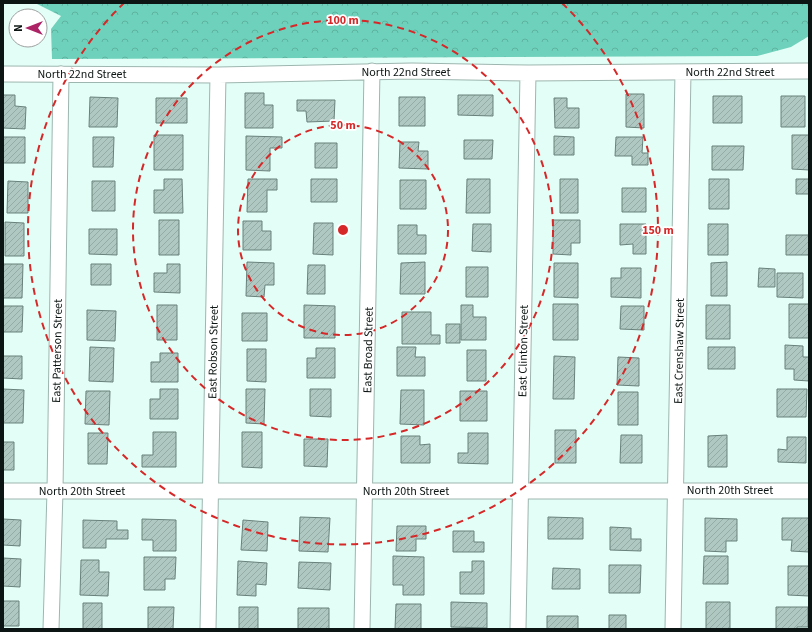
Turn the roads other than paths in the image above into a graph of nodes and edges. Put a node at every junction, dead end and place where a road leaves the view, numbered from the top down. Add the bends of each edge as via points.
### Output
1 (809, 71) edge
2 (372, 72) junction
3 (683, 72) junction
4 (528, 73) junction
5 (3, 74) edge
6 (61, 74) junction
7 (218, 75) junction
8 (521, 490) junction
9 (676, 490) junction
10 (3, 491) edge
11 (55, 491) junction
12 (210, 491) junction
13 (365, 491) junction
14 (809, 491) edge
15 (51, 629) edge
16 (208, 629) edge
17 (362, 629) edge
18 (518, 629) edge
19 (673, 629) edge

1 - 3 street, North 22nd Street
2 - 4 street, North 22nd Street
2 - 7 street, North 22nd Street
2 - 13 street, East Broad Street
3 - 4 street, North 22nd Street
3 - 9 street, East Crenshaw Street
4 - 8 street, East Clinton Street
5 - 6 street, North 22nd Street
6 - 7 street, North 22nd Street
6 - 11 street, East Patterson Street
7 - 12 street, East Robson Street
8 - 9 street, North 20th Street
8 - 13 street, North 20th Street
8 - 18 street, East Clinton Street
9 - 14 street, North 20th Street
9 - 19 street, East Crenshaw Street
10 - 11 street, North 20th Street
11 - 12 street, North 20th Street
11 - 15 street, East Patterson Street
12 - 13 street, North 20th Street
12 - 16 street, East Robson Street
13 - 17 street, East Broad Street

